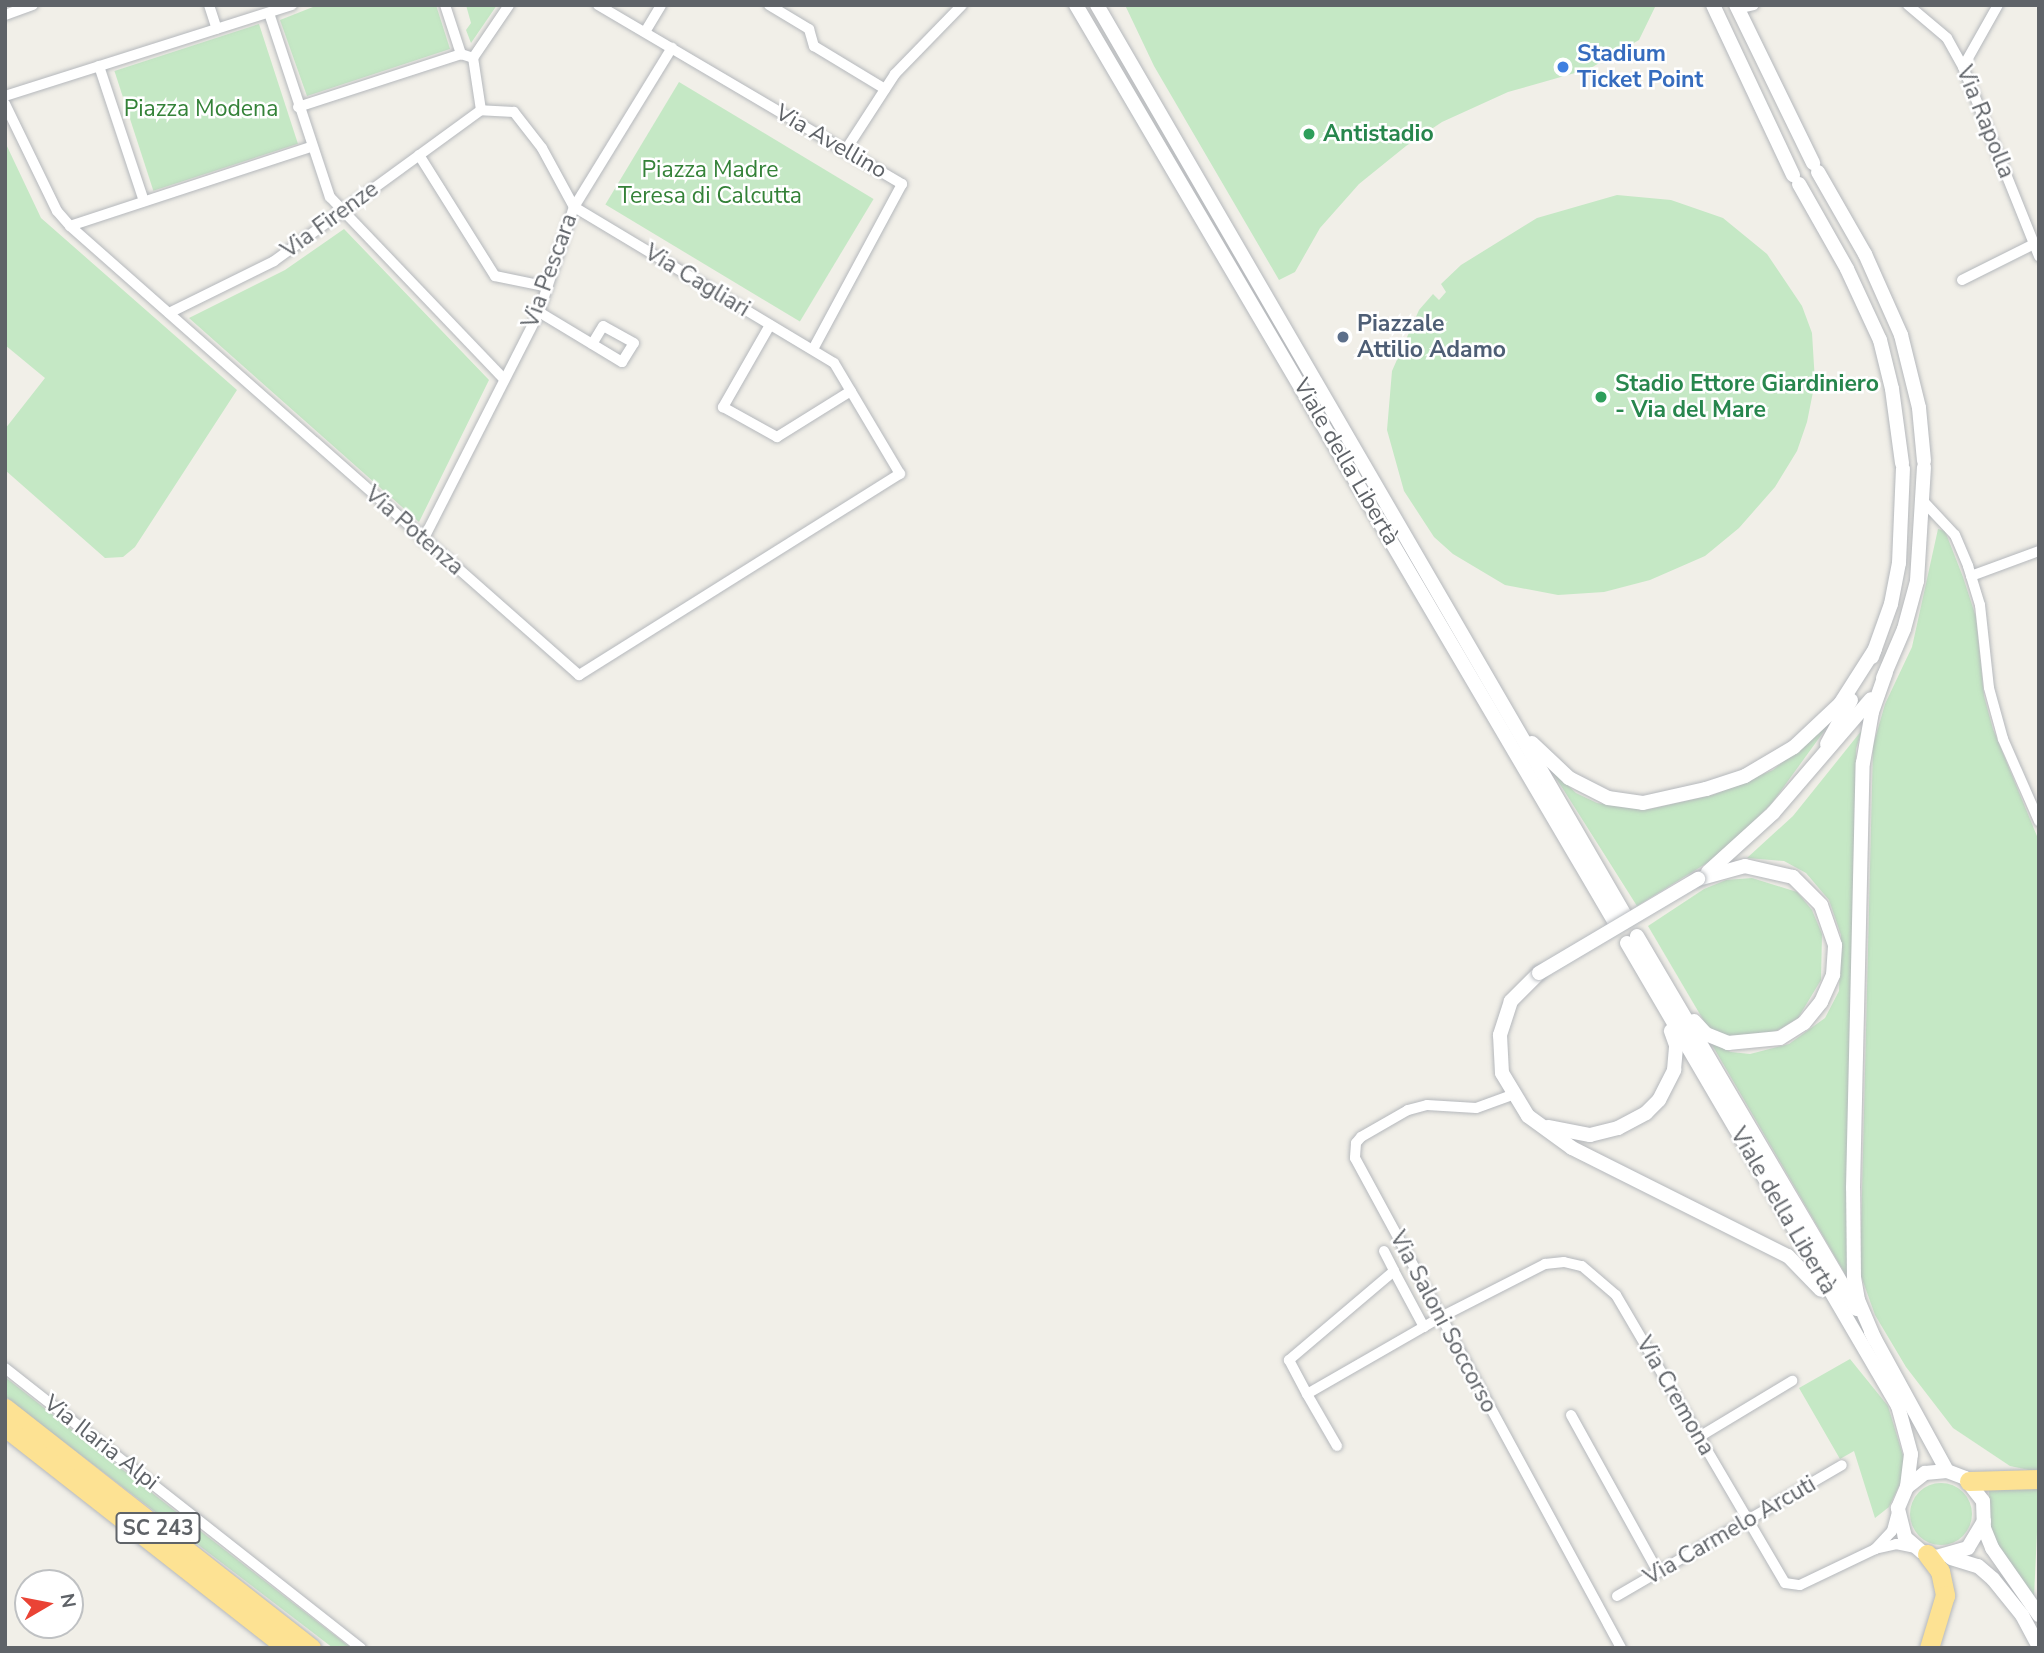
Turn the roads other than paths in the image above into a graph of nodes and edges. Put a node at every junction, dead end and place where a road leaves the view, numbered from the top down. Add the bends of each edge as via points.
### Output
1 (33, 5) edge
2 (209, 5) edge
3 (292, 5) edge
4 (445, 5) edge
5 (509, 5) edge
6 (598, 5) edge
7 (661, 5) edge
8 (769, 5) edge
9 (1076, 5) edge
10 (1097, 5) edge
11 (1754, 5) edge
12 (1908, 5) edge
13 (1998, 5) edge
14 (953, 7) edge
15 (1737, 7) edge
16 (1715, 10) edge
17 (269, 13) junction
18 (5, 15) edge
19 (217, 29) junction
20 (645, 32) junction
21 (672, 48) junction
22 (461, 54) junction
23 (473, 58) junction
24 (99, 66) junction
25 (1963, 66) junction
26 (885, 89) junction
27 (5, 96) edge
28 (5, 104) edge
29 (298, 107) junction
30 (481, 110) junction
31 (310, 147) junction
32 (845, 151) junction
33 (419, 155) junction
34 (1815, 167) junction
35 (1796, 179) junction
36 (144, 201) junction
37 (574, 207) junction
38 (343, 211) junction
39 (70, 226) junction
40 (2034, 244) junction
41 (2039, 256) edge
42 (1962, 279) dead end
43 (548, 287) junction
44 (539, 312) junction
45 (169, 313) junction
46 (770, 325) junction
47 (592, 344) dead end
48 (813, 349) junction
49 (504, 379) junction
50 (851, 391) junction
51 (1924, 464) junction
52 (1902, 466) junction
53 (900, 474) joint
54 (1924, 502) junction
55 (423, 540) junction
56 (2039, 551) edge
57 (1971, 576) junction
58 (1891, 604) junction
59 (1911, 608) junction
60 (1875, 649) junction
61 (1886, 672) junction
62 (1513, 722) junction
63 (1807, 774) junction
64 (2035, 803) edge
65 (2039, 821) edge
66 (1698, 879) junction
67 (1632, 940) junction
68 (1511, 1095) junction
69 (1528, 1116) junction
70 (1384, 1251) dead end
71 (1394, 1271) junction
72 (1441, 1317) junction
73 (1424, 1327) junction
74 (1875, 1340) junction
75 (5, 1368) edge
76 (1883, 1380) junction
77 (1792, 1381) dead end
78 (1307, 1394) junction
79 (5, 1408) edge
80 (1571, 1415) dead end
81 (5, 1427) edge
82 (1699, 1437) junction
83 (1337, 1446) dead end
84 (1842, 1465) dead end
85 (1947, 1471) junction
86 (2039, 1479) edge
87 (1969, 1481) junction
88 (1907, 1487) junction
89 (1898, 1509) junction
90 (1745, 1518) junction
91 (1984, 1521) junction
92 (1875, 1549) junction
93 (1929, 1553) junction
94 (1657, 1570) junction
95 (1617, 1596) dead end
96 (2039, 1615) edge
97 (2039, 1647) edge
98 (287, 1648) edge
99 (311, 1648) edge
100 (361, 1648) edge
101 (1621, 1648) edge
102 (1929, 1648) edge

1 - 18 street
2 - 19 street
3 - 17 street
4 - 22 street
5 - 23 street
6 - 20 street, Via Avellino
7 - 20 street
8 - 26 street via 809,29 814,46
9 - 62 main road, Viale della Libertà via 1619,918
10 - 62 main road, Viale della Libertà
11 - 15 street
12 - 25 street, Via Rapolla via 1947,38
13 - 25 street
14 - 26 street
15 - 16 main road
15 - 34 main road
16 - 35 main road
17 - 19 street
17 - 29 street
19 - 24 street
20 - 21 street, Via Avellino
21 - 32 street, Via Avellino
21 - 37 street, Via Pescara
22 - 23 street
22 - 29 street
23 - 30 street
24 - 27 street
24 - 36 street
25 - 40 street, Via Rapolla
26 - 32 street
28 - 39 street, Via Potenza via 57,211
29 - 31 street
30 - 33 street, Via Firenze
30 - 37 street via 514,113 542,148
31 - 36 street
31 - 38 street via 330,197
32 - 48 street, Via Avellino via 902,184
33 - 38 street, Via Firenze
33 - 43 street via 495,276
34 - 35 main road via 1801,162
34 - 35 main road via 1814,183
34 - 51 main road via 1865,254 1901,335 1913,376
35 - 52 main road via 1847,269 1880,341
36 - 39 street
37 - 43 street, Via Pescara
37 - 46 street, Via Cagliari
38 - 45 street, Via Firenze via 274,261
38 - 49 street
39 - 45 street, Via Potenza
40 - 41 street, Via Rapolla
40 - 42 street
43 - 44 street, Via Pescara
44 - 47 street
44 - 49 street, Via Pescara
45 - 55 street, Via Potenza
46 - 48 street, Via Cagliari
46 - 50 street via 723,407 777,437
48 - 50 street, Via Cagliari via 834,363
49 - 55 street, Via Pescara
50 - 53 street, Via Cagliari
51 - 52 main road via 1914,477
51 - 54 main road
52 - 58 main road via 1903,526
53 - 55 street, Via Potenza via 579,675
54 - 57 street via 1955,535
54 - 59 main road
56 - 57 street
57 - 64 street via 1992,701 2003,739
58 - 59 main road
58 - 60 main road
59 - 61 main road
60 - 62 main road via 1840,704 1794,747 1745,776 1672,798 1630,802 1589,791 1559,770
60 - 63 main road via 1833,735
61 - 63 main road via 1862,714
61 - 74 main road via 1872,712 1863,763 1853,1188 1854,1277
63 - 66 main road via 1742,845
64 - 65 street
66 - 67 main road via 1745,866 1763,867 1793,877 1821,905 1835,945 1833,975 1804,1023 1765,1042 1744,1045 1714,1039 1697,1025
66 - 68 main road, bridge via 1539,973 1511,1001 1503,1018 1500,1055
67 - 69 main road via 1676,1045 1668,1085 1659,1100 1633,1122 1605,1132 1563,1132
67 - 74 main road, Viale della Libertà
67 - 76 main road, Viale della Libertà
68 - 69 main road
68 - 72 street, Via Saloni Soccorso via 1491,1105 1460,1111 1419,1106 1356,1143 1355,1158
69 - 76 main road via 1572,1147 1788,1256 1816,1282
70 - 71 street
71 - 73 street
71 - 78 street via 1289,1360
72 - 73 street, Via Cremona
72 - 82 street, Via Cremona via 1545,1265 1564,1262 1582,1266 1616,1295
72 - 101 street, Via Saloni Soccorso
73 - 78 street, Via Cremona
74 - 85 main road, Viale della Libertà
75 - 100 street, Via Ilaria Alpi
76 - 88 main road, Viale della Libertà via 1908,1438 1911,1469
77 - 82 street
78 - 83 street
79 - 99 highway, SC 243
80 - 94 street
81 - 98 highway, SC 243
82 - 90 street, Via Cremona
84 - 90 street, Via Carmelo Arcuti
85 - 87 main road
85 - 88 main road via 1925,1473
86 - 87 highway via 1987,1484
87 - 91 main road via 1983,1501
88 - 89 main road, Viale della Libertà
89 - 92 street via 1892,1531
89 - 93 main road via 1901,1531
90 - 92 street, Via Cremona via 1791,1586
90 - 94 street, Via Carmelo Arcuti
91 - 93 main road via 1968,1548
91 - 96 main road via 1992,1548
92 - 93 street, Via Cremona via 1896,1544
93 - 97 main road via 1967,1560 1993,1579 2022,1615
93 - 102 highway via 1940,1570 1945,1595
94 - 95 street, Via Carmelo Arcuti

